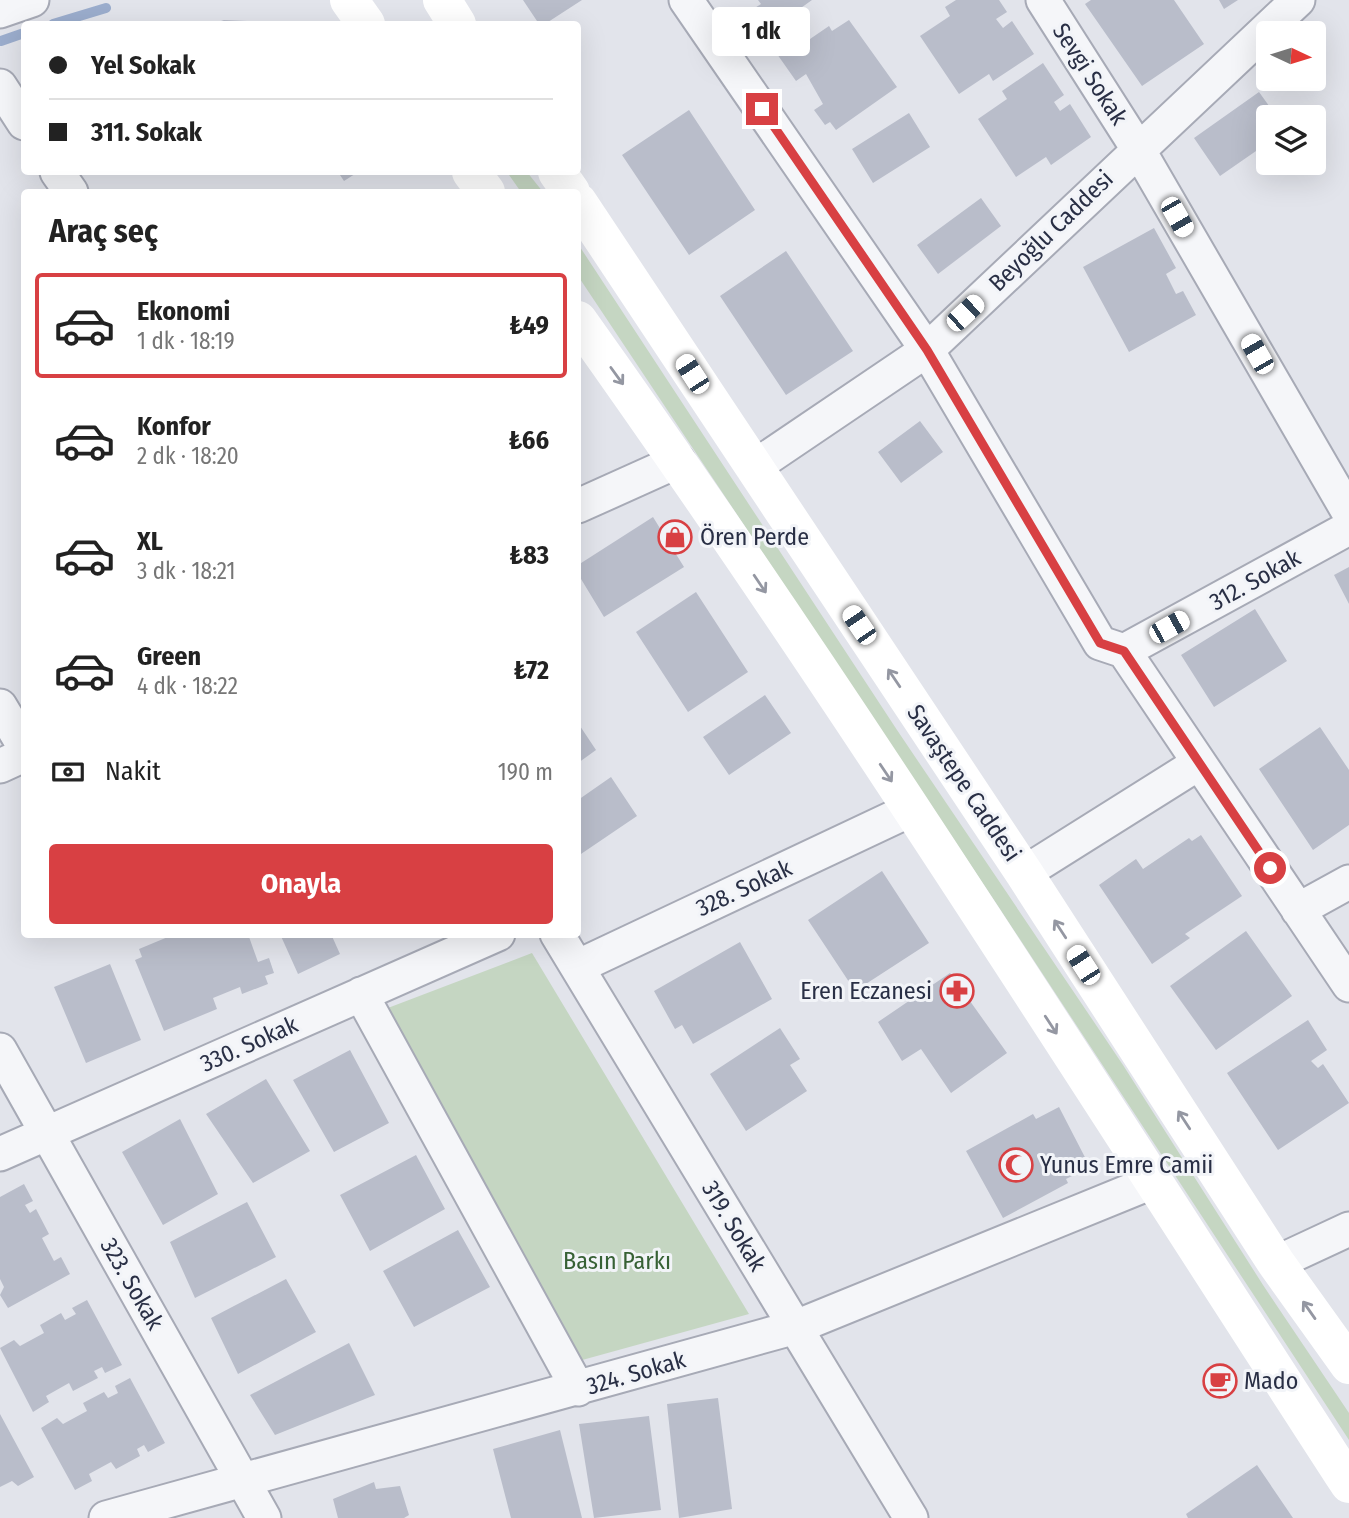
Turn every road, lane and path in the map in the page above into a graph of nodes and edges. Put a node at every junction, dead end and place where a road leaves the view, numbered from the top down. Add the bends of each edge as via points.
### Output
1 (32, 0) edge
2 (349, 0) edge
3 (442, 0) edge
4 (686, 0) edge
5 (1043, 0) edge
6 (1298, 0) edge
7 (0, 11) edge
8 (364, 21) edge
9 (455, 21) edge
10 (0, 86) edge
11 (21, 118) edge
12 (1138, 149) junction
13 (581, 207) edge
14 (581, 324) edge
15 (927, 350) junction
16 (678, 461) junction
17 (754, 467) junction
18 (581, 505) edge
19 (1349, 513) edge
20 (1349, 528) edge
21 (1124, 651) junction
22 (0, 706) edge
23 (21, 741) edge
24 (21, 756) edge
25 (1199, 763) junction
26 (0, 766) edge
27 (910, 810) junction
28 (1024, 873) junction
29 (1349, 882) edge
30 (1298, 910) junction
31 (489, 938) edge
32 (559, 938) edge
33 (577, 967) junction
34 (1349, 985) edge
35 (361, 994) junction
36 (0, 1051) edge
37 (46, 1134) junction
38 (0, 1154) edge
39 (1152, 1182) junction
40 (1349, 1229) edge
41 (1276, 1263) junction
42 (796, 1327) junction
43 (1349, 1365) edge
44 (579, 1389) junction
45 (1325, 1448) junction
46 (245, 1482) junction
47 (1349, 1484) edge
48 (1349, 1508) edge
49 (106, 1518) edge
50 (264, 1518) edge
51 (911, 1518) edge

1 - 7 street
2 - 8 main road
3 - 9 main road
4 - 15 street
5 - 12 street, Sevgi Sokak
6 - 12 street, Beyoğlu Caddesi
10 - 11 street
12 - 15 street, Beyoğlu Caddesi
12 - 19 street, Sevgi Sokak
13 - 17 main road, Savaştepe Caddesi
14 -> 16 main road
15 - 17 street, Beyoğlu Caddesi
15 - 21 street via 1100,643
16 - 18 street
16 -> 27 main road
28 -> 17 main road, Savaştepe Caddesi
20 - 21 street, 312. Sokak
21 - 25 street
22 - 23 street
24 - 26 street
25 - 28 street
25 - 30 street
27 - 33 street, 328. Sokak
27 -> 39 main road
41 -> 28 main road, Savaştepe Caddesi
29 - 30 street
30 - 34 street
31 - 35 street, 330. Sokak
32 - 33 street, 319. Sokak
33 - 42 street, 319. Sokak
35 - 37 street, 330. Sokak
35 - 44 street
36 - 37 street, 323. Sokak
37 - 38 street, 330. Sokak
37 - 46 street, 323. Sokak
39 - 42 street, 324. Sokak
39 - 45 main road
40 - 41 street
43 -> 41 main road, Savaştepe Caddesi
42 - 44 street, 324. Sokak
42 - 51 street, 319. Sokak
44 - 46 street, 324. Sokak
45 - 47 main road
45 - 48 main road
46 - 49 street, 324. Sokak
46 - 50 street, 323. Sokak

